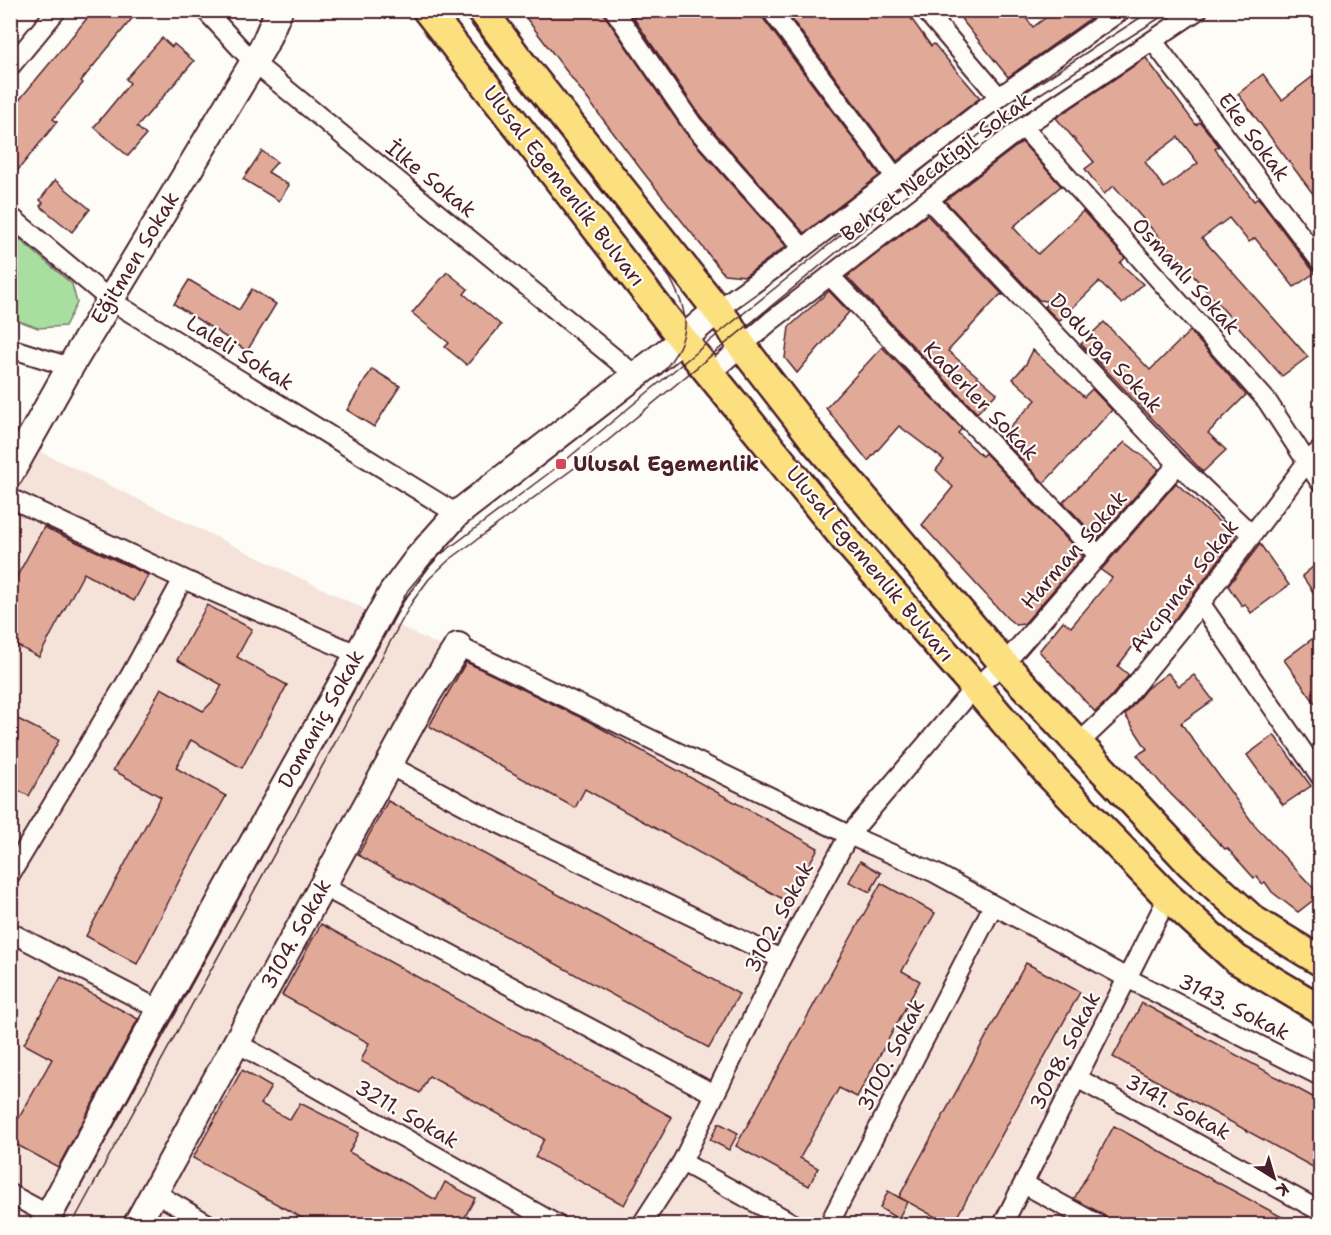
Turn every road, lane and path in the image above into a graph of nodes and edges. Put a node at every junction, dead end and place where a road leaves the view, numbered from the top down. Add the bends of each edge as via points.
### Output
1 (57, 10) edge
2 (205, 10) edge
3 (279, 10) edge
4 (295, 10) edge
5 (427, 10) edge
6 (482, 10) edge
7 (614, 10) edge
8 (771, 10) edge
9 (925, 10) edge
10 (1122, 10) edge
11 (1198, 10) edge
12 (1153, 40) junction
13 (258, 54) junction
14 (10, 67) edge
15 (999, 97) junction
16 (1023, 127) junction
17 (896, 178) junction
18 (929, 200) junction
19 (10, 216) edge
20 (803, 248) junction
21 (1320, 261) edge
22 (830, 276) junction
23 (110, 300) junction
24 (717, 310) junction
25 (683, 339) junction
26 (741, 345) junction
27 (10, 348) edge
28 (69, 367) junction
29 (711, 373) junction
30 (635, 375) junction
31 (1320, 450) edge
32 (1306, 462) junction
33 (1179, 464) junction
34 (10, 474) edge
35 (1320, 482) edge
36 (10, 498) edge
37 (457, 514) junction
38 (1252, 535) junction
39 (1099, 556) junction
40 (183, 579) junction
41 (1201, 604) junction
42 (458, 646) joint
43 (357, 654) junction
44 (1004, 664) junction
45 (975, 687) junction
46 (1078, 744) junction
47 (389, 765) junction
48 (1320, 776) edge
49 (849, 835) junction
50 (10, 875) edge
51 (322, 886) junction
52 (1168, 897) junction
53 (993, 906) junction
54 (10, 932) edge
55 (781, 959) junction
56 (1320, 961) edge
57 (1127, 978) junction
58 (1320, 1009) edge
59 (160, 1010) junction
60 (237, 1043) junction
61 (1320, 1076) edge
62 (1077, 1078) junction
63 (714, 1094) junction
64 (682, 1162) junction
65 (1024, 1184) junction
66 (154, 1192) junction
67 (10, 1194) edge
68 (1320, 1211) edge
69 (46, 1220) edge
70 (136, 1224) edge
71 (208, 1224) edge
72 (556, 1224) edge
73 (642, 1224) edge
74 (794, 1224) edge
75 (829, 1224) edge
76 (1003, 1224) edge
77 (1097, 1224) edge

1 - 14 street
2 - 13 street, İlke Sokak
3 - 13 street, Eğitmen Sokak
4 - 13 street, Eğitmen Sokak
5 - 25 main road, Ulusal Egemenlik Bulvarı
6 - 24 main road, Ulusal Egemenlik Bulvarı
7 - 20 street via 693,125
8 - 17 street
9 - 15 street
10 - 15 street
11 - 12 street, Behçet Necatigil Sokak
12 - 16 street, Behçet Necatigil Sokak
12 - 21 street, Eke Sokak
13 - 23 street, Eğitmen Sokak
13 - 30 street, İlke Sokak
15 - 17 street
16 - 18 street, Behçet Necatigil Sokak
16 - 32 street, Osmanlı Sokak via 1267,401
17 - 20 street
18 - 22 street, Behçet Necatigil Sokak
18 - 33 street, Dodurga Sokak
19 - 23 street, Laleli Sokak
20 - 24 street
22 - 26 street, Behçet Necatigil Sokak
22 - 39 street, Kaderler Sokak
23 - 28 street, Eğitmen Sokak
23 - 37 street, Laleli Sokak
24 - 25 street, Domaniç Sokak
24 - 26 main road, Ulusal Egemenlik Bulvarı
25 - 29 main road, Ulusal Egemenlik Bulvarı
25 - 30 street, Domaniç Sokak
26 - 29 street, Behçet Necatigil Sokak
26 - 44 main road, Ulusal Egemenlik Bulvarı via 816,442
27 - 28 street
28 - 34 street, Eğitmen Sokak
29 - 45 main road, Ulusal Egemenlik Bulvarı via 845,539
30 - 37 street, Domaniç Sokak
31 - 32 street, Avcıpınar Sokak
32 - 35 street, Osmanlı Sokak
32 - 38 street, Avcıpınar Sokak
33 - 38 street, Dodurga Sokak
33 - 39 street, Harman Sokak
36 - 40 street
37 - 43 street, Domaniç Sokak via 392,593
38 - 41 street, Avcıpınar Sokak
39 - 44 street, Harman Sokak
40 - 43 street
40 - 50 street via 130,676
41 - 46 street, Avcıpınar Sokak via 1118,706
41 - 48 street
42 - 47 street, 3104. Sokak
42 - 49 street, 3143. Sokak
43 - 59 street, Domaniç Sokak
44 - 45 street, 3102. Sokak
44 - 46 main road, Ulusal Egemenlik Bulvarı
45 - 49 street, 3102. Sokak
45 - 52 main road, Ulusal Egemenlik Bulvarı via 1049,774
46 - 56 main road, Ulusal Egemenlik Bulvarı via 1191,863 1253,920
47 - 51 street, 3104. Sokak
47 - 55 street via 496,822
49 - 53 street, 3143. Sokak via 935,873
49 - 55 street, 3102. Sokak
51 - 60 street, 3104. Sokak
51 - 63 street
52 - 57 street, 3098. Sokak
52 - 58 main road, Ulusal Egemenlik Bulvarı via 1236,959
53 - 57 street, 3143. Sokak
53 - 75 street, 3100. Sokak
54 - 59 street
55 - 63 street, 3102. Sokak
57 - 61 street, 3143. Sokak
57 - 62 street, 3098. Sokak
59 - 69 street, Domaniç Sokak
60 - 66 street, 3104. Sokak
60 - 72 street, 3211. Sokak
62 - 65 street, 3098. Sokak
62 - 68 street, 3141. Sokak
63 - 64 street, 3102. Sokak
64 - 73 street, 3102. Sokak
64 - 74 street
65 - 76 street, 3098. Sokak
65 - 77 street
66 - 70 street, 3104. Sokak
66 - 71 street
67 - 69 street

